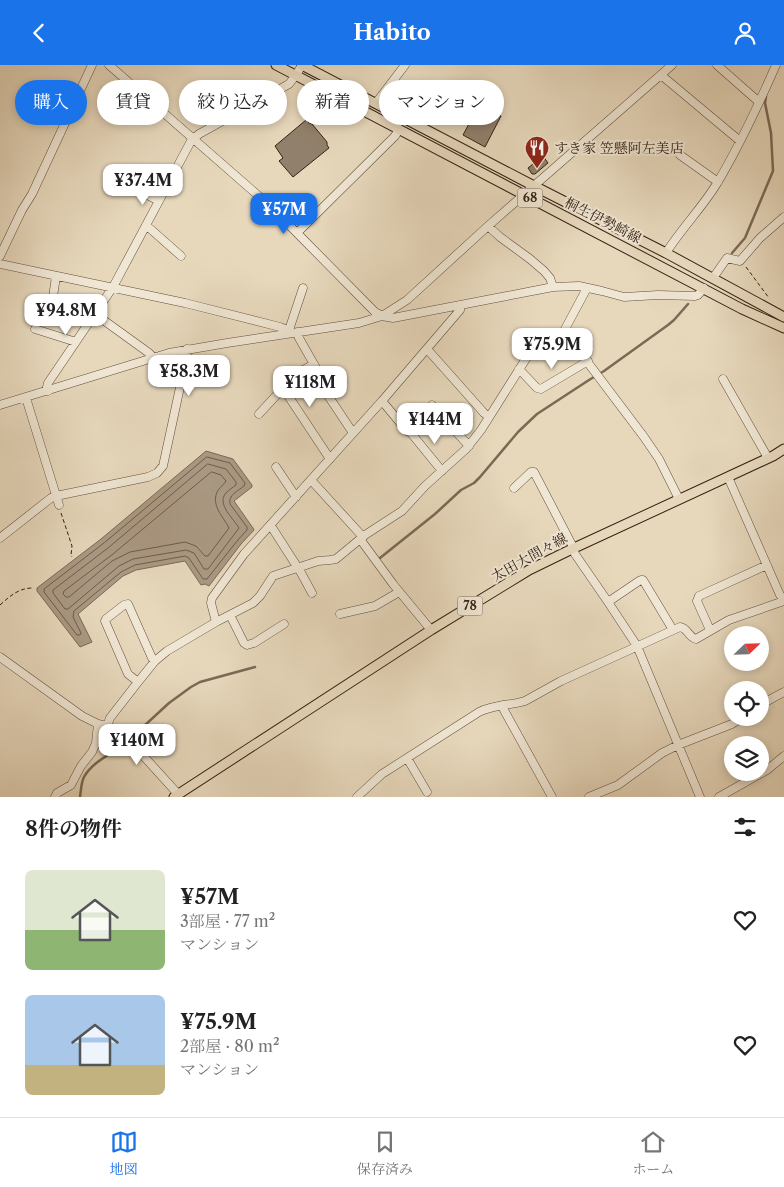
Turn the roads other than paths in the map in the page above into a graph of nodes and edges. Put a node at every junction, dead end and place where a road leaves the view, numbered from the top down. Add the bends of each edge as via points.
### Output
1 (92, 65) edge
2 (110, 65) edge
3 (276, 65) edge
4 (302, 65) edge
5 (405, 65) edge
6 (672, 65) edge
7 (717, 65) edge
8 (776, 65) edge
9 (296, 75) junction
10 (661, 75) junction
11 (759, 102) junction
12 (376, 103) junction
13 (399, 129) junction
14 (193, 139) junction
15 (740, 141) junction
16 (680, 155) dead end
17 (122, 182) dead end
18 (718, 182) junction
19 (534, 186) junction
20 (524, 195) junction
21 (159, 201) junction
22 (784, 217) edge
23 (146, 225) junction
24 (488, 227) junction
25 (297, 233) junction
26 (666, 253) junction
27 (0, 256) edge
28 (181, 256) dead end
29 (0, 264) edge
30 (56, 276) junction
31 (713, 278) junction
32 (113, 287) junction
33 (553, 287) junction
34 (303, 288) dead end
35 (587, 288) junction
36 (704, 288) junction
37 (53, 297) dead end
38 (461, 305) junction
39 (95, 314) junction
40 (382, 316) junction
41 (784, 317) edge
42 (784, 328) edge
43 (35, 329) dead end
44 (564, 331) junction
45 (297, 332) junction
46 (288, 333) junction
47 (76, 341) junction
48 (187, 349) junction
49 (427, 349) junction
50 (153, 357) junction
51 (588, 361) junction
52 (314, 364) junction
53 (519, 369) junction
54 (723, 379) dead end
55 (283, 388) junction
56 (48, 391) junction
57 (26, 398) junction
58 (382, 401) junction
59 (0, 405) edge
60 (432, 405) dead end
61 (259, 414) dead end
62 (489, 417) junction
63 (352, 433) junction
64 (469, 446) junction
65 (784, 449) edge
66 (768, 458) junction
67 (330, 459) junction
68 (276, 467) dead end
69 (442, 471) junction
70 (728, 477) junction
71 (311, 480) junction
72 (514, 488) dead end
73 (56, 496) junction
74 (296, 497) junction
75 (679, 499) junction
76 (59, 505) road end
77 (271, 525) junction
78 (362, 538) junction
79 (0, 539) edge
80 (572, 549) junction
81 (767, 565) junction
82 (298, 568) junction
83 (399, 592) junction
84 (312, 593) dead end
85 (784, 600) edge
86 (608, 602) junction
87 (340, 614) dead end
88 (230, 615) junction
89 (216, 622) junction
90 (284, 624) dead end
91 (431, 630) junction
92 (673, 631) junction
93 (710, 631) junction
94 (637, 646) junction
95 (0, 657) edge
96 (156, 661) junction
97 (138, 682) junction
98 (784, 692) edge
99 (769, 700) edge
100 (503, 705) junction
101 (98, 724) junction
102 (107, 726) junction
103 (727, 726) edge
104 (678, 745) junction
105 (784, 756) edge
106 (407, 758) junction
107 (427, 792) dead end
108 (181, 795) edge
109 (55, 797) edge
110 (357, 797) edge
111 (552, 797) edge
112 (589, 797) edge
113 (700, 797) edge
114 (719, 797) edge

1 - 27 street
2 - 14 street
3 - 9 main road, 桐生伊勢崎線 / 68
4 - 9 street
4 - 12 main road, 桐生伊勢崎線 / 68
5 - 12 street
6 - 10 street
7 - 11 street
8 - 11 street
9 - 13 main road, 桐生伊勢崎線 / 68
9 - 14 street via 289,84
10 - 15 street
10 - 19 street
11 - 15 street
12 - 19 main road, 桐生伊勢崎線 / 68
13 - 20 main road, 桐生伊勢崎線 / 68
13 - 25 street
14 - 21 street
14 - 25 street
15 - 18 street
16 - 18 street
17 - 21 street
18 - 26 street
19 - 20 street
19 - 26 main road, 桐生伊勢崎線 / 68
20 - 24 street
20 - 36 main road, 桐生伊勢崎線 / 68
21 - 23 street
22 - 31 street via 740,261 727,258
23 - 28 street
23 - 32 street
24 - 33 street via 544,271
24 - 40 street via 407,300
25 - 40 street
26 - 31 main road, 桐生伊勢崎線 / 68
29 - 30 street
30 - 32 street
30 - 37 street
31 - 41 main road, 桐生伊勢崎線 / 68
32 - 39 street
32 - 46 street via 280,327
33 - 35 street
33 - 38 street
34 - 46 street
35 - 36 street via 624,297 695,296
35 - 44 street
36 - 42 main road, 桐生伊勢崎線 / 68
38 - 40 street via 393,318
38 - 49 street
39 - 47 street
39 - 50 street
40 - 45 street via 359,323
43 - 47 street
44 - 51 street
44 - 53 street via 530,354
45 - 46 street
45 - 52 street
46 - 48 street
47 - 56 street via 48,383
48 - 50 street
48 - 73 street via 163,466 157,473
49 - 58 street
49 - 62 street
50 - 56 street
51 - 53 street via 541,389
51 - 75 street via 659,459
52 - 55 street via 285,380
52 - 63 street via 323,389
53 - 62 street
54 - 66 street
55 - 61 street
55 - 67 street
56 - 57 street
57 - 59 street
57 - 73 street
58 - 63 street
58 - 69 street
60 - 64 street
62 - 64 street
63 - 67 street
64 - 69 street
65 - 66 main road, 太田大間々線 / 78
66 - 70 main road, 太田大間々線 / 78
67 - 71 street
68 - 74 street
69 - 78 street via 402,511
70 - 75 main road, 太田大間々線 / 78
70 - 81 street
71 - 74 street
71 - 78 street
72 - 80 street via 534,472
73 - 76 street
73 - 79 street
74 - 77 street
75 - 80 main road, 太田大間々線 / 78
77 - 82 street
77 - 89 street via 244,554 214,595 211,603
78 - 82 street via 336,559
78 - 83 street
80 - 86 street
80 - 91 main road, 太田大間々線 / 78
81 - 85 street
81 - 93 street via 699,596 697,601
82 - 84 street
82 - 88 street via 273,576 253,603
83 - 87 street via 375,606
83 - 91 street
85 - 93 street via 729,620
86 - 92 street via 643,580
86 - 94 street
88 - 89 street
88 - 90 street via 246,645
89 - 96 street
91 - 108 main road, 太田大間々線 / 78
92 - 93 street via 683,627 696,639
92 - 94 street
94 - 100 street via 525,701
94 - 104 street
95 - 101 street
96 - 97 street
96 - 97 street via 128,604 106,619 128,674
97 - 102 street
98 - 99 street
100 - 106 street via 479,712
100 - 111 street
101 - 102 street
101 - 109 street via 92,752 81,765 74,782
102 - 108 street via 128,739
103 - 104 street
104 - 112 street via 618,785
104 - 113 street
105 - 114 street via 767,770
106 - 107 street
106 - 110 street

